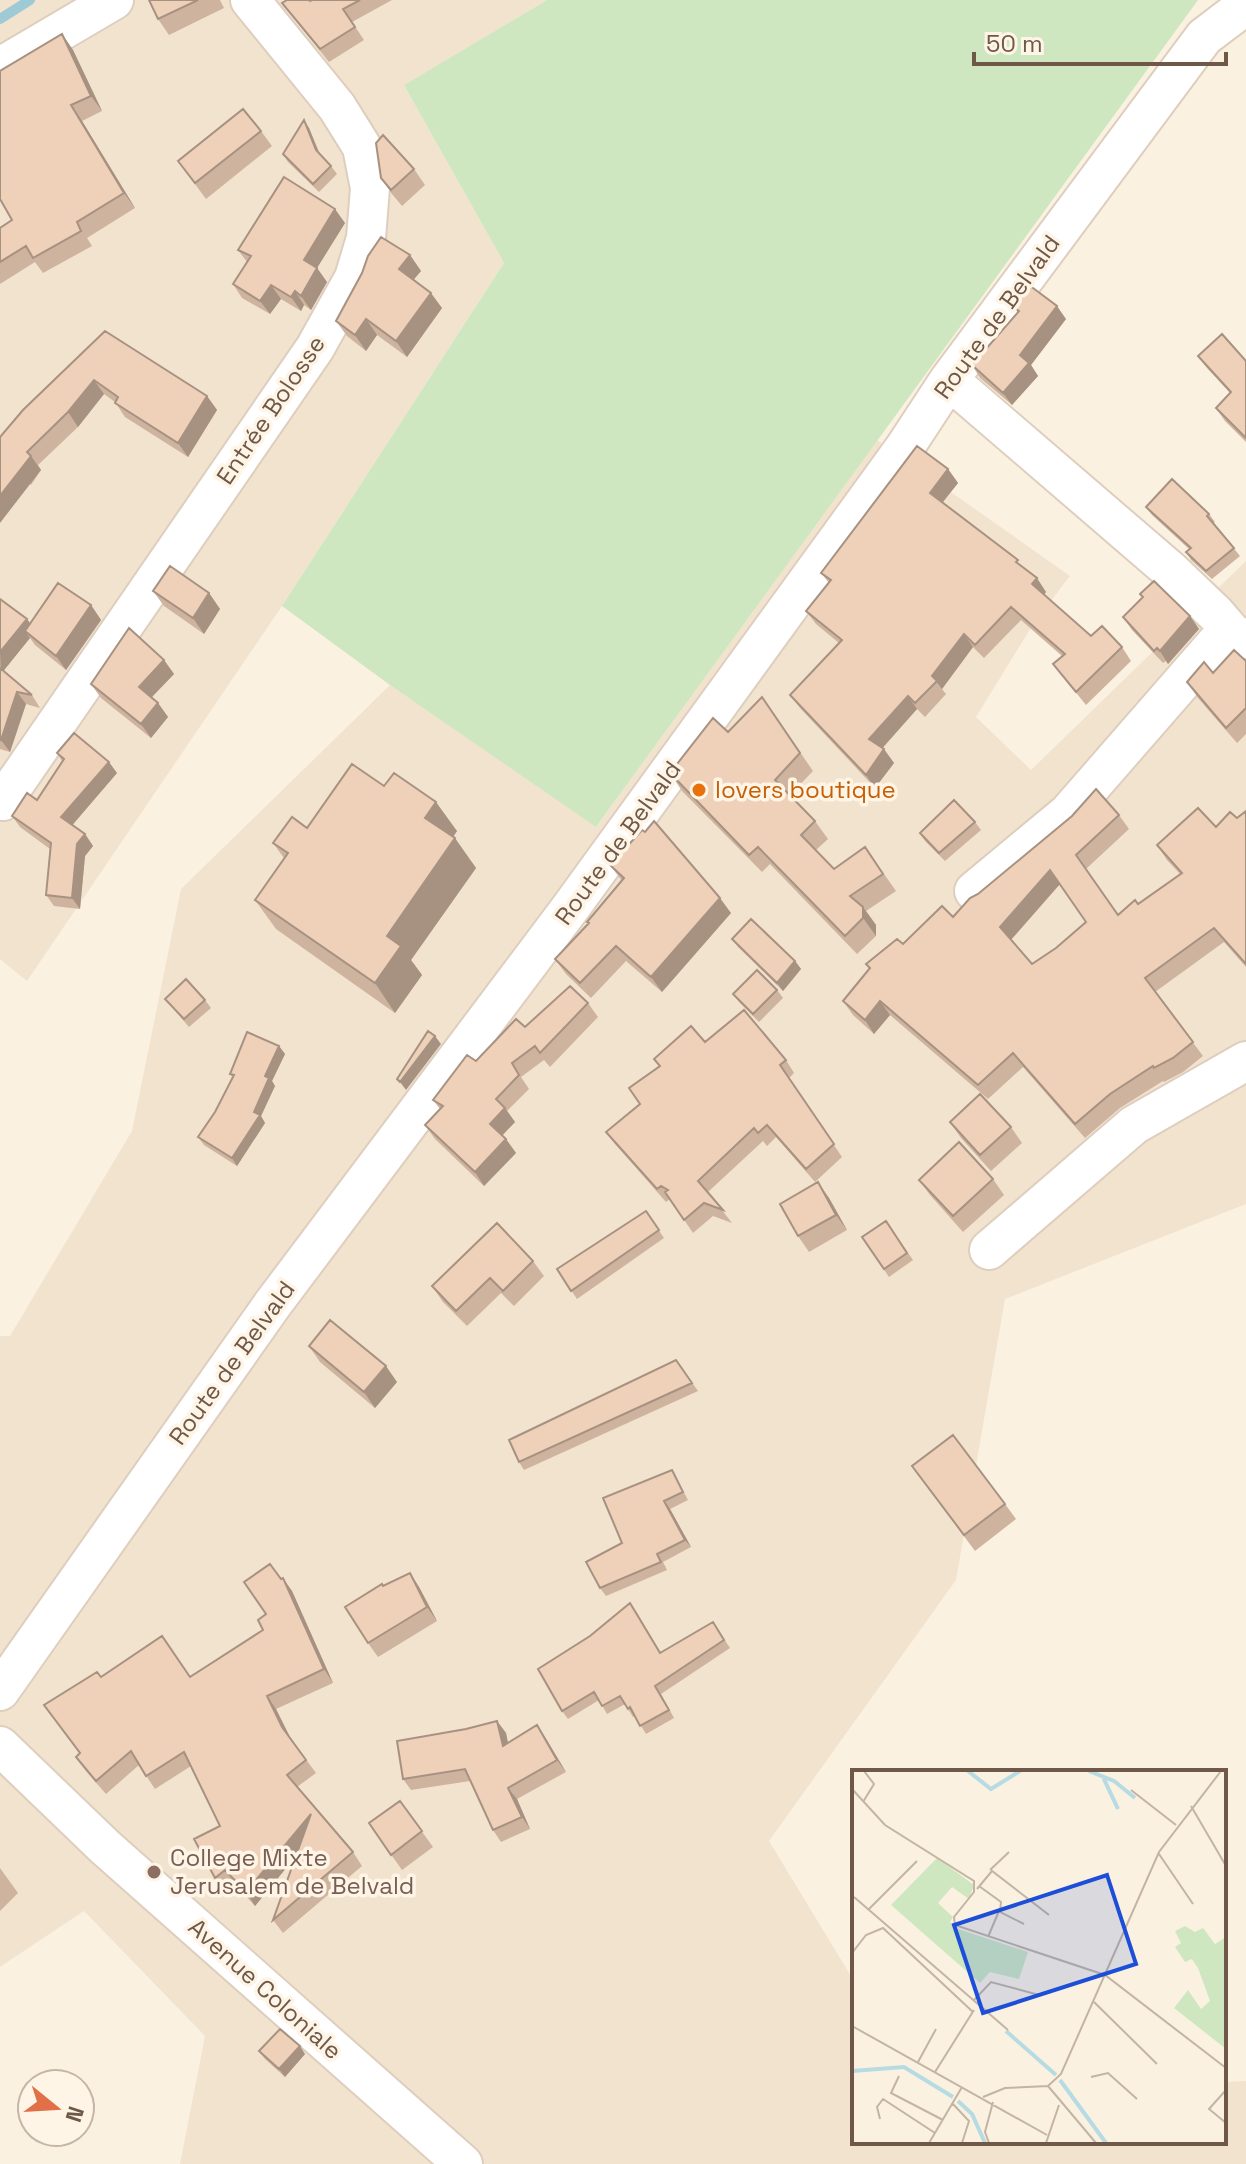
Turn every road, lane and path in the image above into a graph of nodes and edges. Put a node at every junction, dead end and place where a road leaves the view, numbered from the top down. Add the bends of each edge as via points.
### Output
1 (114, 0) edge
2 (250, 0) edge
3 (1246, 5) edge
4 (0, 67) edge
5 (949, 380) junction
6 (1240, 637) edge
7 (3, 801) dead end
8 (974, 891) dead end
9 (1246, 1061) edge
10 (989, 1250) dead end
11 (0, 1691) edge
12 (0, 1746) edge
13 (463, 2164) edge

1 - 4 street
2 - 7 street, Entrée Bolosse via 337,107 362,147 370,188 366,238 354,278 315,348
3 - 5 street, Route de Belvald via 1204,37
5 - 6 street
5 - 11 street, Route de Belvald via 571,907 272,1305
6 - 8 street via 1224,636 1208,651 1068,813
9 - 10 street via 1134,1125
12 - 13 street, Avenue Coloniale via 105,1847

